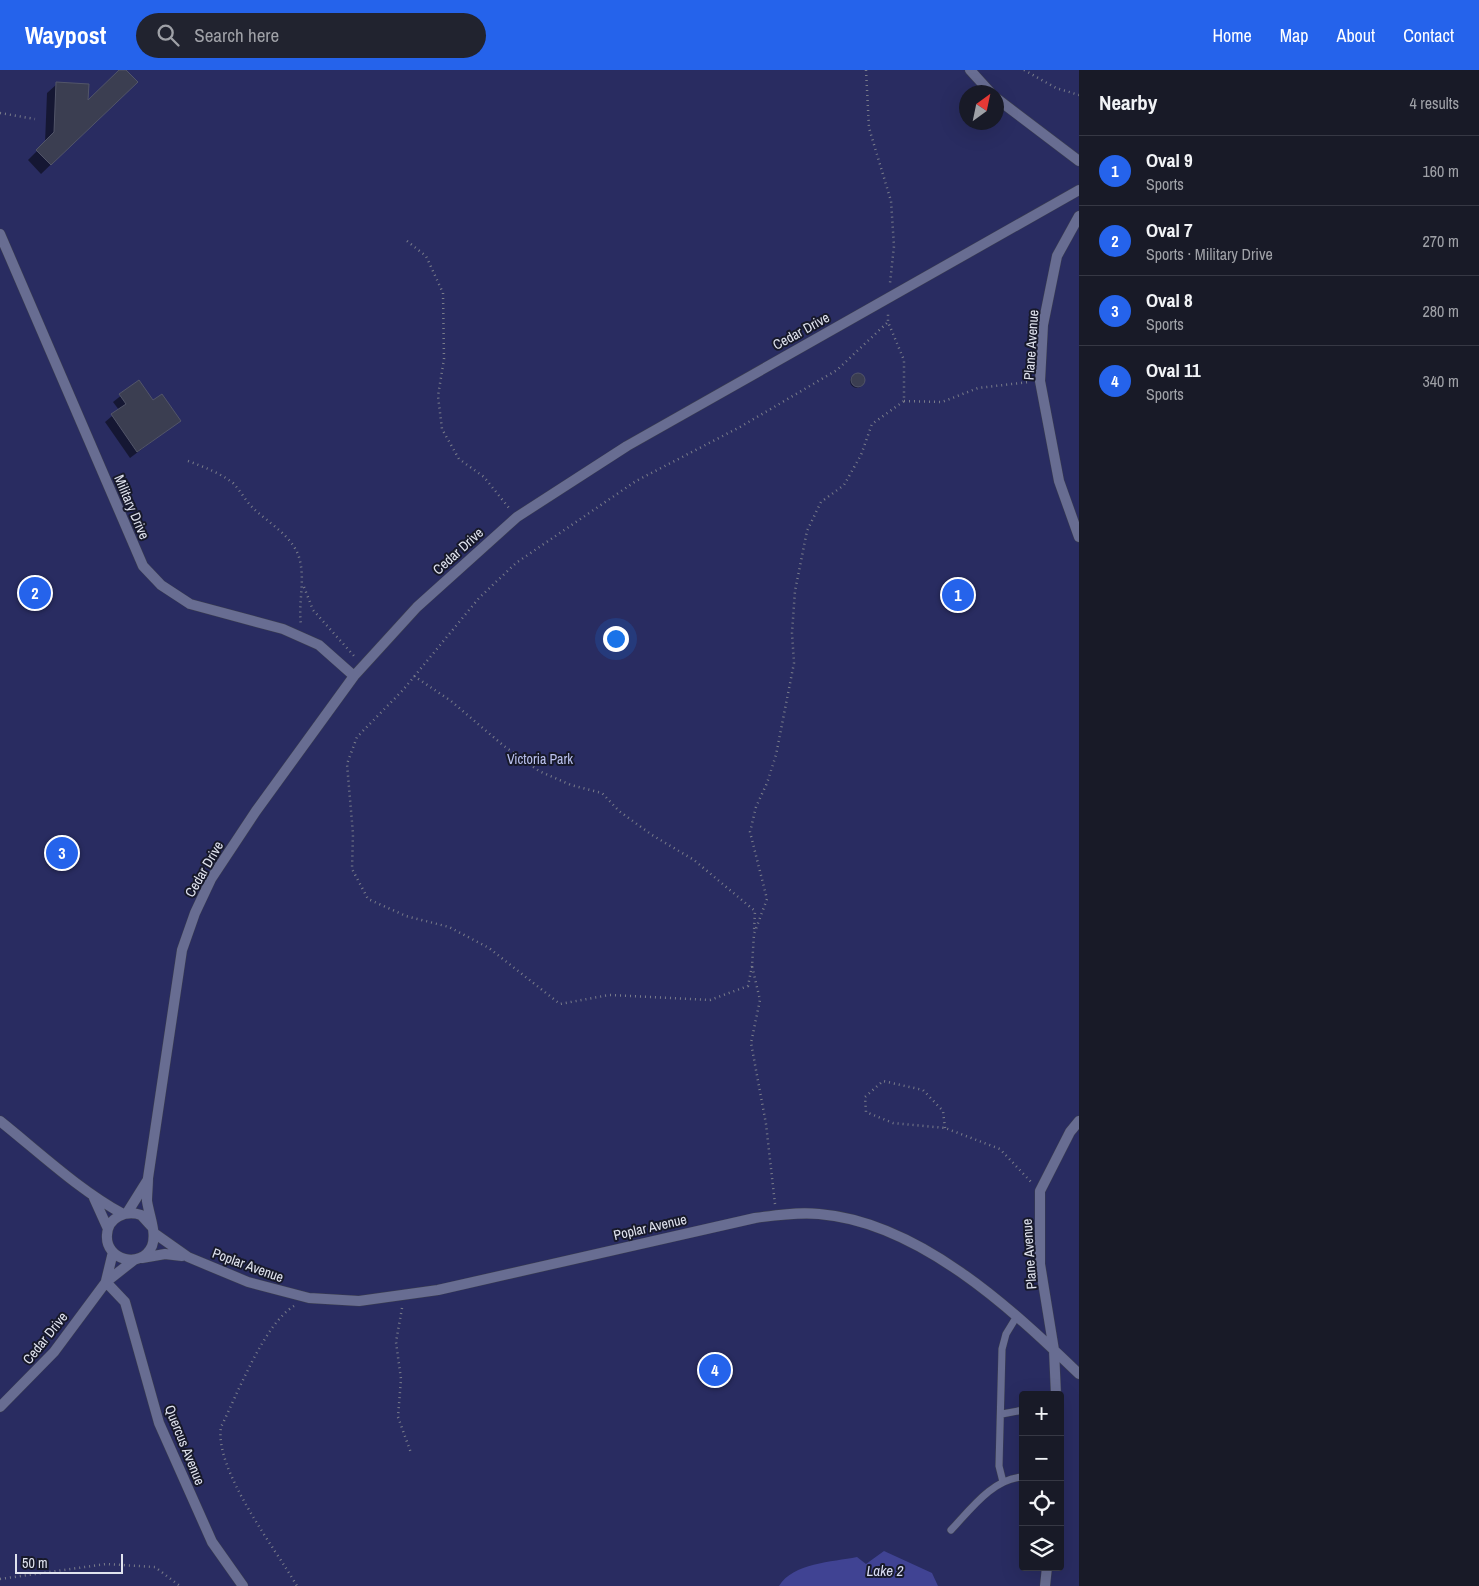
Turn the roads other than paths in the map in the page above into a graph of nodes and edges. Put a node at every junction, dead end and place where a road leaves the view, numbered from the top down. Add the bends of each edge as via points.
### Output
1 (970, 70) edge
2 (984, 85) edge
3 (1004, 104) edge
4 (1079, 161) edge
5 (1079, 190) edge
6 (1079, 216) edge
7 (0, 234) edge
8 (1079, 537) edge
9 (354, 676) junction
10 (0, 1121) edge
11 (1079, 1121) edge
12 (148, 1178) junction
13 (93, 1197) junction
14 (125, 1214) junction
15 (152, 1229) junction
16 (108, 1230) junction
17 (113, 1252) junction
18 (188, 1257) junction
19 (137, 1259) junction
20 (106, 1282) junction
21 (1017, 1316) junction
22 (1054, 1350) junction
23 (1079, 1374) edge
24 (1055, 1391) edge
25 (0, 1407) edge
26 (1019, 1411) edge
27 (1002, 1414) junction
28 (1019, 1478) edge
29 (1003, 1482) junction
30 (951, 1530) dead end
31 (1047, 1571) edge
32 (243, 1586) edge
33 (1045, 1586) edge

1 - 2 street
3 - 4 street
5 - 9 street, Cedar Drive via 627,446 517,517 417,607
6 - 8 street, Plane Avenue via 1057,256 1044,325 1040,381 1059,481
7 - 9 street, Military Drive via 143,566 161,585 190,604 302,636 319,644
9 - 12 street, Cedar Drive via 211,878 195,913 182,950
10 - 13 street
11 - 22 street, Plane Avenue via 1070,1132 1040,1191 1040,1264
12 - 14 street, Cedar Drive
12 - 15 street, Cedar Drive via 147,1199
13 - 14 street
13 - 16 street
14 - 15 street via 141,1216
14 - 16 street via 116,1218
15 - 18 street, Poplar Avenue
15 - 19 street via 150,1250
16 - 17 street via 108,1246
17 - 19 street via 119,1257
17 - 20 street, Cedar Drive
18 - 19 street, Poplar Avenue via 165,1254
18 - 21 street, Poplar Avenue via 248,1282 308,1298 359,1301 404,1296 776,1215 825,1214 889,1233 937,1257 989,1292
19 - 20 street, Cedar Drive
20 - 25 street, Cedar Drive via 54,1352
20 - 32 street, Quercus Avenue via 125,1302 159,1423 208,1534
21 - 22 street, Poplar Avenue
21 - 27 lane via 1006,1334 1002,1349
22 - 23 street, Poplar Avenue
22 - 24 street, Plane Avenue
26 - 27 lane
27 - 29 lane via 999,1466
28 - 29 lane
29 - 30 lane
31 - 33 street

